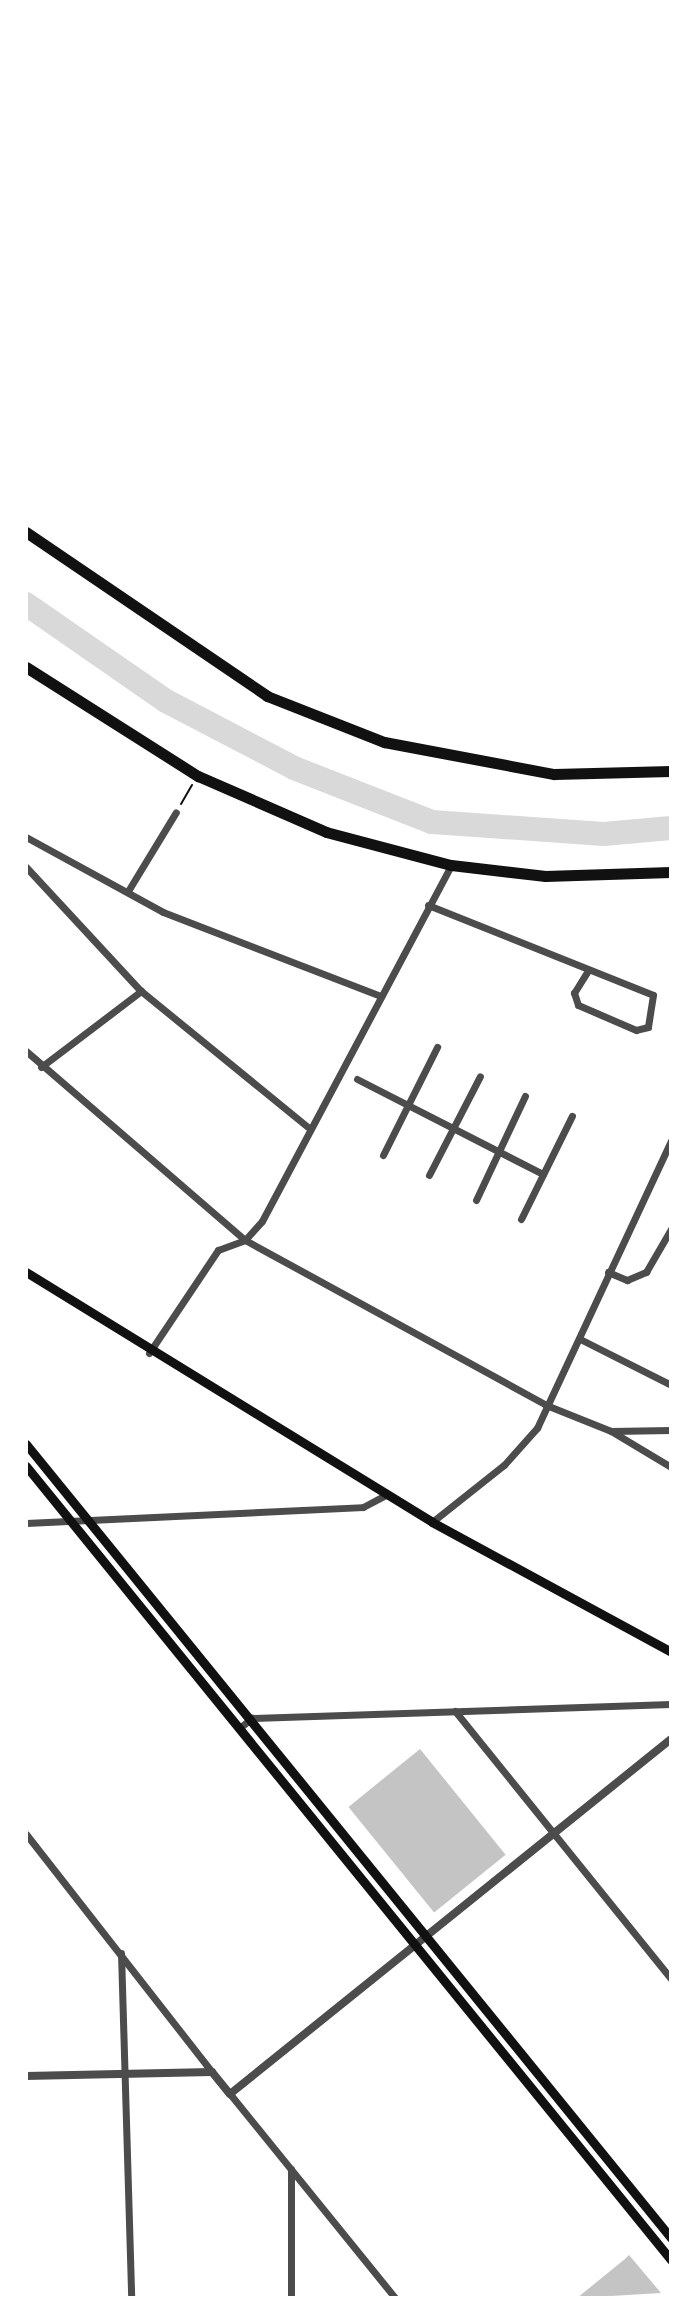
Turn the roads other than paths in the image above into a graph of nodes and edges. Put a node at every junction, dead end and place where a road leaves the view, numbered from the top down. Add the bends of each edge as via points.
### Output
1 (26, 532) edge
2 (26, 667) edge
3 (671, 771) edge
4 (176, 812) road end
5 (26, 837) edge
6 (451, 865) junction
7 (26, 867) edge
8 (671, 872) edge
9 (128, 891) junction
10 (428, 905) junction
11 (588, 971) junction
12 (141, 991) junction
13 (381, 996) junction
14 (437, 1047) dead end
15 (26, 1051) edge
16 (41, 1067) junction
17 (339, 1070) junction
18 (480, 1076) dead end
19 (525, 1096) dead end
20 (408, 1104) junction
21 (572, 1116) dead end
22 (308, 1127) junction
23 (454, 1129) junction
24 (671, 1141) edge
25 (500, 1152) junction
26 (383, 1155) dead end
27 (543, 1174) junction
28 (429, 1175) dead end
29 (476, 1200) dead end
30 (521, 1219) dead end
31 (671, 1229) edge
32 (245, 1240) junction
33 (26, 1272) edge
34 (608, 1272) junction
35 (580, 1339) junction
36 (149, 1353) junction
37 (671, 1385) edge
38 (546, 1405) junction
39 (671, 1430) edge
40 (611, 1431) junction
41 (26, 1444) edge
42 (26, 1466) edge
43 (671, 1467) edge
44 (386, 1495) junction
45 (88, 1520) junction
46 (72, 1521) junction
47 (432, 1522) junction
48 (26, 1523) edge
49 (671, 1652) edge
50 (671, 1704) edge
51 (455, 1711) junction
52 (252, 1718) junction
53 (242, 1726) junction
54 (671, 1739) edge
55 (552, 1833) junction
56 (26, 1834) edge
57 (430, 1935) junction
58 (416, 1946) junction
59 (121, 1953) junction
60 (671, 1979) edge
61 (212, 2072) junction
62 (123, 2074) junction
63 (26, 2076) edge
64 (230, 2094) junction
65 (291, 2169) junction
66 (671, 2238) edge
67 (671, 2260) edge
68 (131, 2298) edge
69 (291, 2298) edge
70 (395, 2298) edge

1 - 3 highway via 267,696 384,742 554,774
2 - 6 highway via 198,776 326,832
4 - 9 street
5 - 9 street
6 - 8 highway via 545,876
6 - 10 street
7 - 12 street
9 - 13 street via 223,938
10 - 11 street
10 - 13 street
11 - 11 street via 653,995 648,1027 636,1030 578,1005 574,993
12 - 16 street
12 - 22 street
13 - 17 street
14 - 20 street
15 - 16 street
16 - 32 street
17 - 20 street
17 - 22 street
18 - 23 street
19 - 25 street
20 - 23 street
20 - 26 street
21 - 27 street
22 - 32 street via 262,1221
23 - 25 street
23 - 28 street
24 - 34 street
25 - 27 street
25 - 29 street
27 - 30 street
31 - 34 street via 646,1272 627,1280
32 - 36 street via 218,1250
32 - 38 street
33 - 36 main road
34 - 35 street
35 - 37 street
35 - 38 street
36 - 44 main road
38 - 40 street
38 - 47 street via 513,1456
39 - 40 street
40 - 43 street
41 - 45 main road
42 - 46 main road
44 - 45 street via 363,1507
44 - 47 main road
45 - 46 street
45 - 52 main road
46 - 48 street
46 - 53 main road
47 - 49 main road
50 - 51 street
51 - 52 street
51 - 55 street
52 - 53 street
52 - 57 main road
53 - 58 main road
54 - 55 street
55 - 57 street
55 - 60 street
56 - 59 street
57 - 58 street
57 - 66 main road
58 - 64 street
58 - 67 main road
59 - 61 street
59 - 62 street
61 - 62 street
61 - 64 street
62 - 63 street
62 - 68 street
64 - 65 street
65 - 69 street
65 - 70 street

